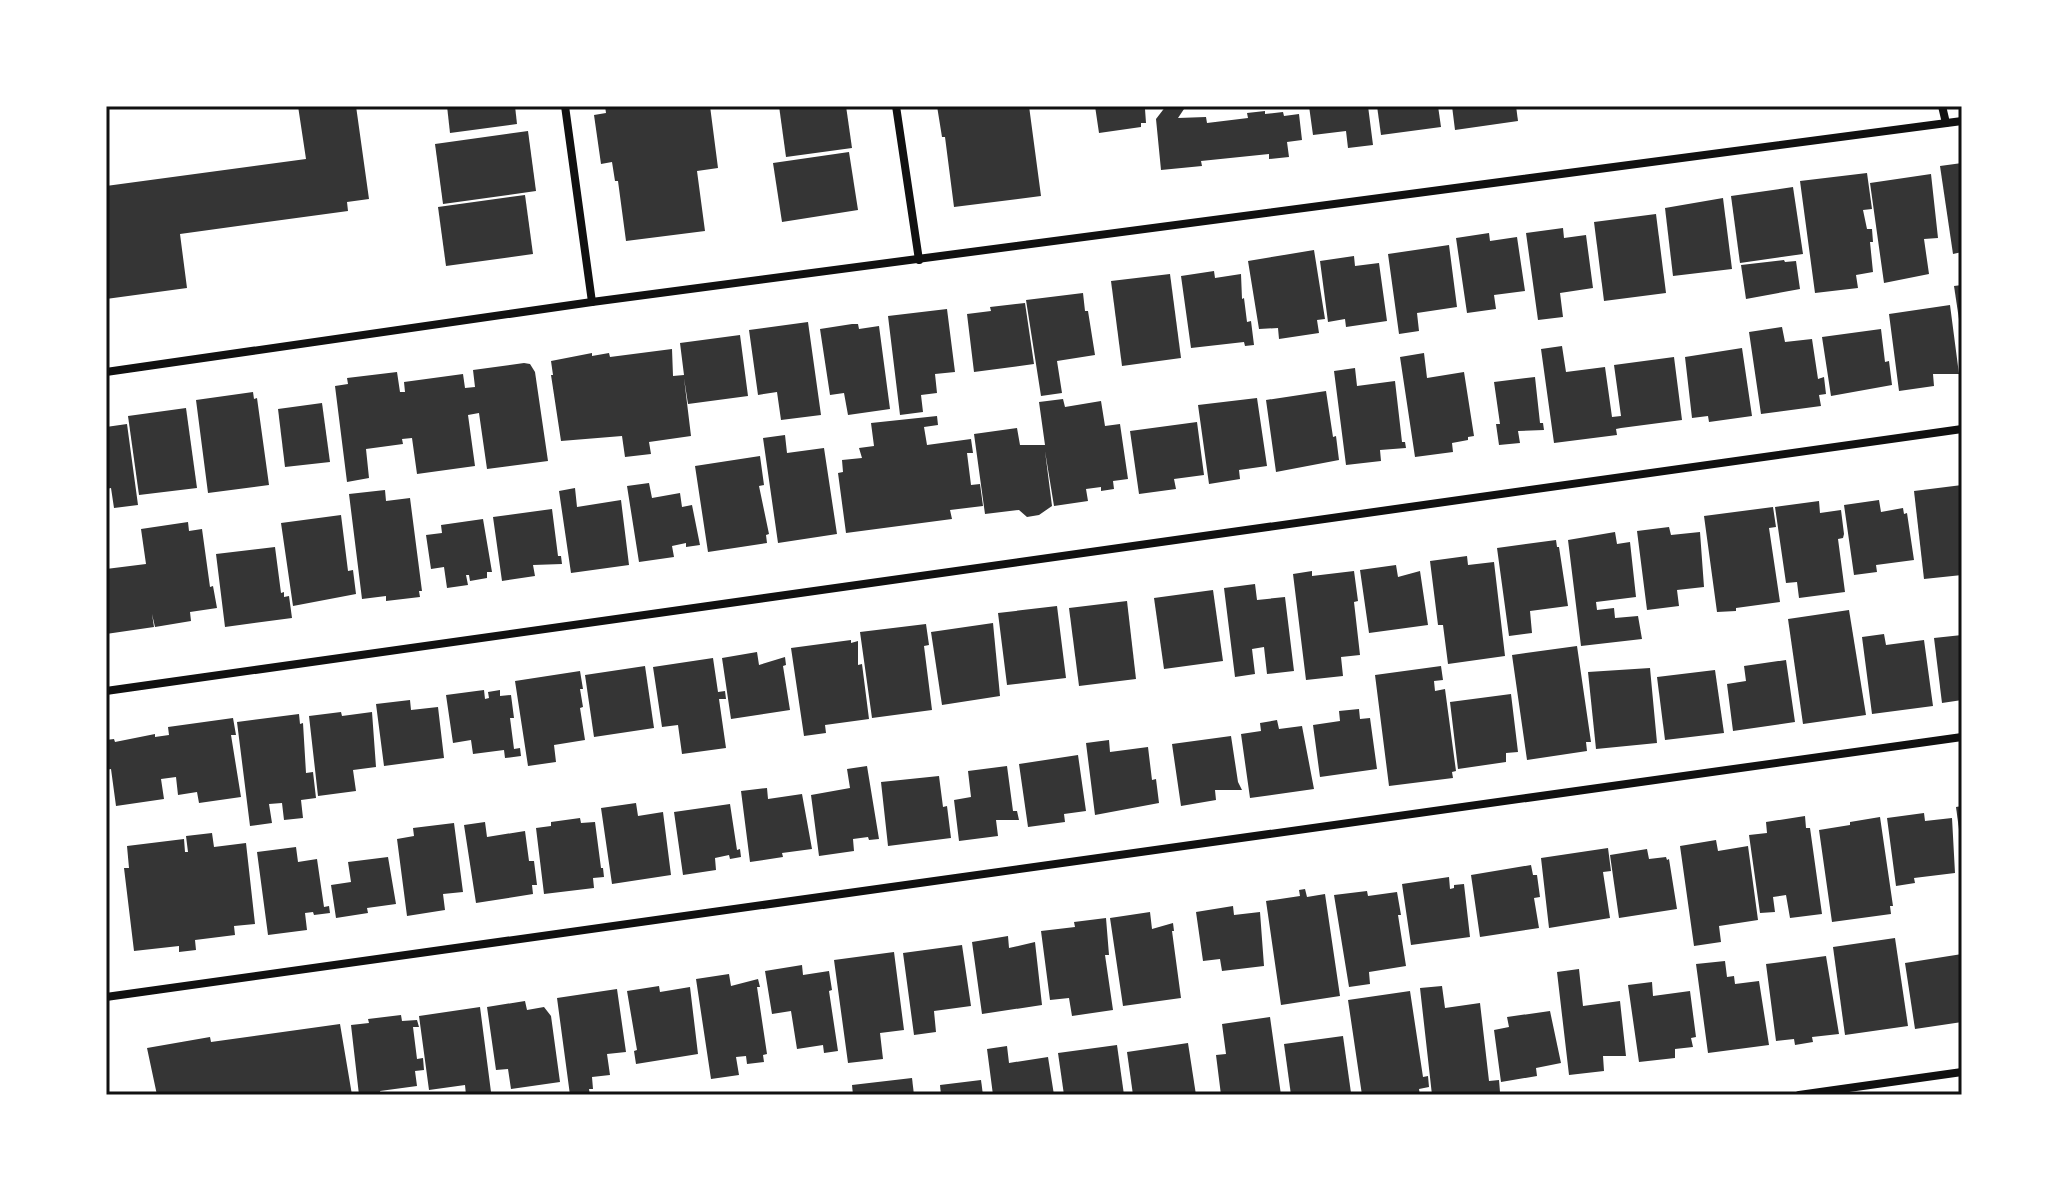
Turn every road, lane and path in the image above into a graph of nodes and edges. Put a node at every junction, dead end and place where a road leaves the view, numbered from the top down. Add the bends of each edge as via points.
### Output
1 (565, 106) edge
2 (896, 106) edge
3 (1942, 106) edge
4 (1962, 121) edge
5 (1946, 123) junction
6 (919, 260) junction
7 (592, 302) junction
8 (106, 372) edge
9 (1962, 429) edge
10 (106, 691) edge
11 (1962, 737) edge
12 (106, 997) edge
13 (1962, 1072) edge
14 (1799, 1095) edge

1 - 7 street
2 - 6 street
3 - 5 street
4 - 5 street
5 - 6 street
6 - 7 street
7 - 8 street
9 - 10 street
11 - 12 street
13 - 14 street

